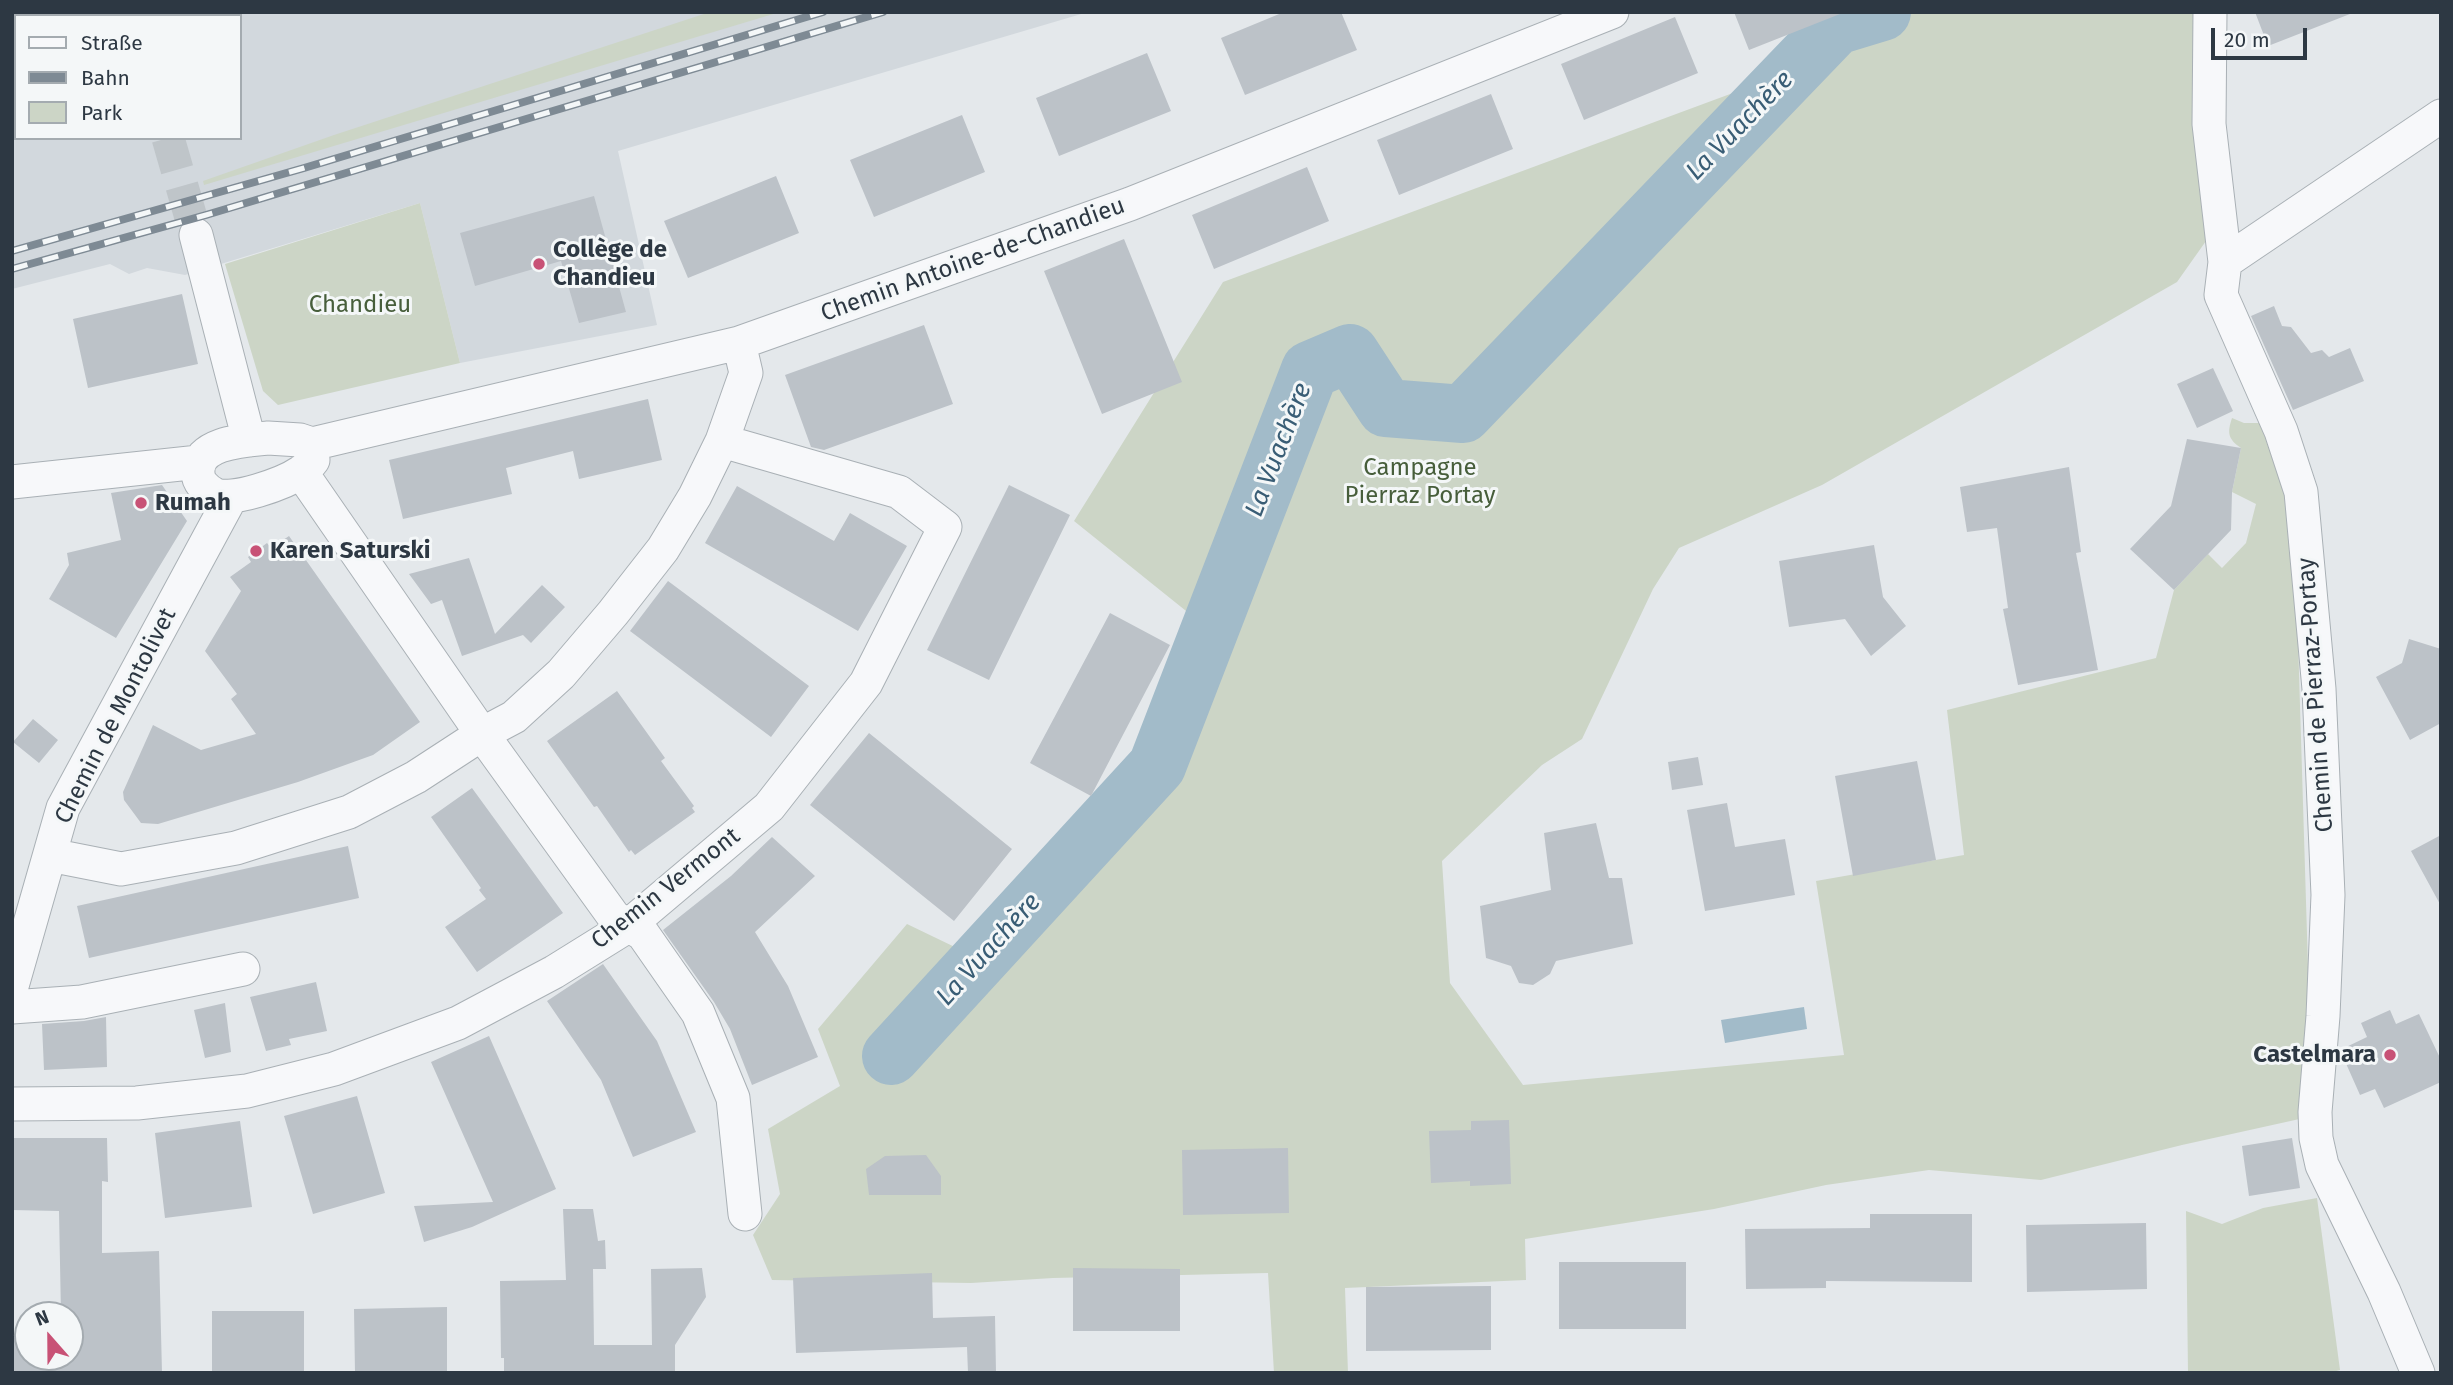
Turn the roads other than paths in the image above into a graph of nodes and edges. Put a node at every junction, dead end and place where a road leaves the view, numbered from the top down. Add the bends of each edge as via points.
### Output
1 (1612, 12) edge
2 (2210, 12) edge
3 (2441, 116) edge
4 (196, 235) tunnel mouth
5 (2225, 262) junction
6 (739, 343) junction
7 (249, 440) junction
8 (722, 441) junction
9 (307, 458) junction
10 (199, 462) junction
11 (12, 482) edge
12 (231, 497) junction
13 (482, 734) junction
14 (50, 855) junction
15 (628, 926) junction
16 (243, 969) dead end
17 (12, 986) edge
18 (12, 1007) edge
19 (12, 1104) edge
20 (745, 1214) dead end
21 (2418, 1373) edge

1 - 6 street, Chemin Antoine-de-Chandieu via 1130,204
2 - 5 street, Chemin de Pierraz-Portay via 2208,124
3 - 5 street
4 - 7 street
5 - 21 street, Chemin de Pierraz-Portay via 2221,295 2281,430 2301,492 2319,689 2328,895 2316,1138 2322,1165
6 - 8 street via 746,373
6 - 9 street, Chemin Antoine-de-Chandieu
7 - 9 street via 300,440
7 - 10 street via 207,451
8 - 13 street via 663,549 613,613 561,674 514,718
8 - 15 street, Chemin Vermont via 899,492 945,527 866,683 769,807
9 - 12 street via 265,487
9 - 13 street
10 - 11 street
10 - 12 street via 203,486 215,495
12 - 14 street, Chemin de Montolivet via 63,808
13 - 14 street via 349,813 236,848 121,869
13 - 15 street via 614,917
14 - 17 street, Chemin de Montolivet
15 - 19 street, Chemin Vermont via 458,1023 334,1069 247,1091 137,1103
15 - 20 street via 643,934 698,1013 733,1098
16 - 18 street via 82,1002

